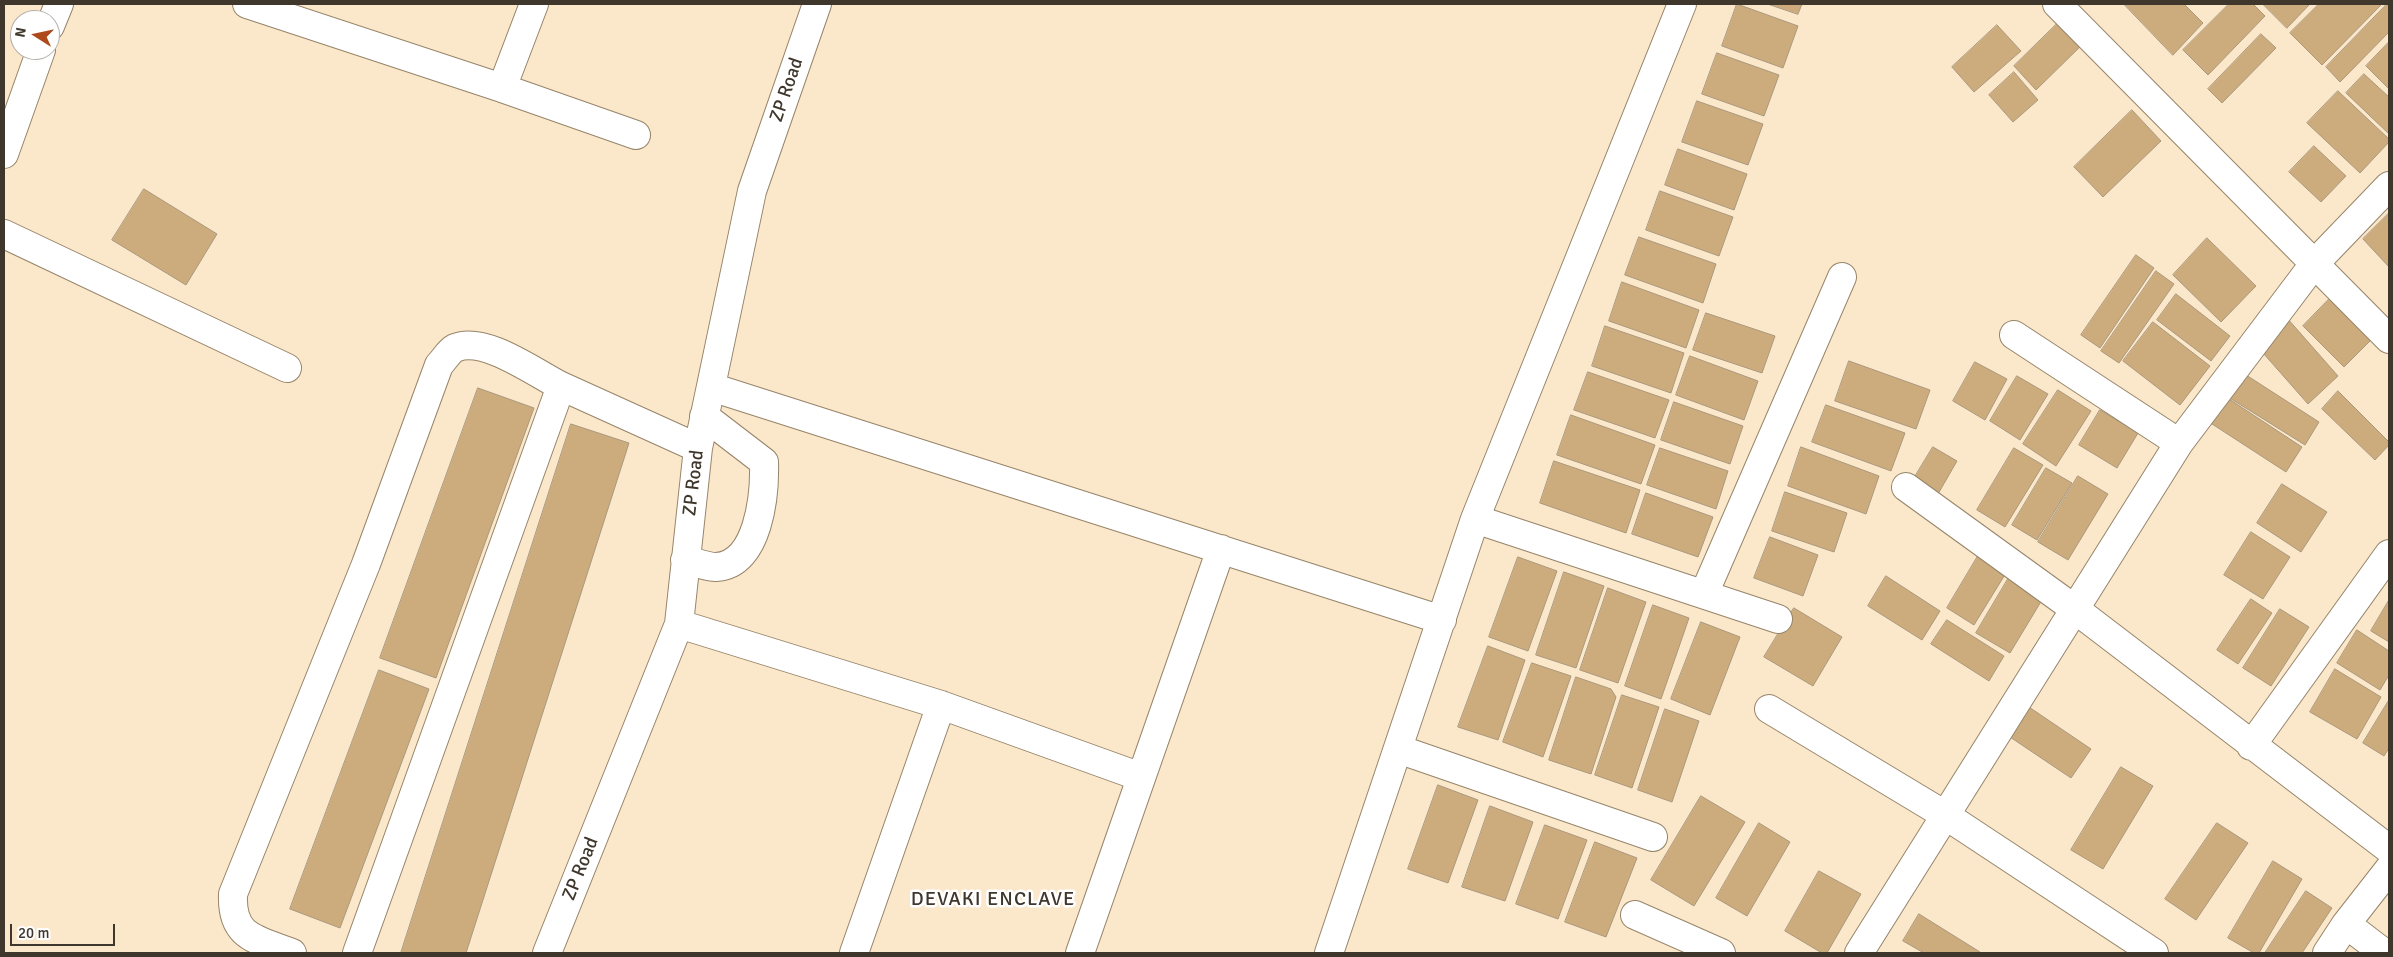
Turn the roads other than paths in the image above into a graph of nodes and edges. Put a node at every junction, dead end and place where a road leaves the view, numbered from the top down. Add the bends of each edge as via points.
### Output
1 (247, 4) edge
2 (534, 4) edge
3 (817, 4) edge
4 (1682, 4) edge
5 (2058, 4) edge
6 (37, 60) edge
7 (502, 88) junction
8 (636, 135) dead end
9 (4, 154) edge
10 (2389, 186) edge
11 (4, 234) edge
12 (2314, 264) junction
13 (1842, 278) dead end
14 (2014, 336) dead end
15 (2389, 339) edge
16 (287, 368) dead end
17 (561, 386) junction
18 (711, 387) junction
19 (704, 416) junction
20 (2179, 443) junction
21 (698, 448) junction
22 (1906, 488) dead end
23 (1475, 519) junction
24 (1221, 549) junction
25 (2389, 554) edge
26 (686, 560) junction
27 (1704, 594) junction
28 (2076, 610) junction
29 (1778, 619) dead end
30 (1442, 620) junction
31 (679, 624) junction
32 (941, 706) junction
33 (1769, 708) dead end
34 (2251, 746) junction
35 (1398, 749) junction
36 (1142, 777) junction
37 (1945, 815) junction
38 (1653, 837) dead end
39 (2389, 849) edge
40 (2389, 869) edge
41 (1636, 915) dead end
42 (2346, 924) junction
43 (292, 953) edge
44 (357, 953) edge
45 (547, 953) edge
46 (854, 953) edge
47 (1080, 953) edge
48 (1329, 953) edge
49 (1721, 953) edge
50 (1859, 953) edge
51 (2154, 953) edge
52 (2327, 953) edge
53 (2384, 953) edge

1 - 7 street
2 - 7 street
3 - 18 street, ZP Road via 752,191
4 - 23 street
5 - 12 street
6 - 9 street
7 - 8 street
10 - 12 street
11 - 16 street
12 - 15 street
12 - 20 street
13 - 27 street
14 - 20 street
17 - 21 street
17 - 43 street via 485,346 469,345 454,349 439,365 366,564 233,894 232,912 238,926 254,938
17 - 44 street
18 - 19 street, ZP Road
18 - 24 street
19 - 21 street, ZP Road
19 - 26 street via 764,462 764,482 750,545 735,561 716,566
20 - 28 street
21 - 26 street, ZP Road
22 - 28 street
23 - 27 street
23 - 30 street
24 - 30 street
24 - 36 street
25 - 34 street
26 - 31 street, ZP Road
27 - 29 street
28 - 34 street
28 - 37 street
30 - 35 street
31 - 32 street
31 - 45 street, ZP Road
32 - 36 street
32 - 46 street
33 - 37 street
34 - 39 street
35 - 38 street
35 - 48 street
36 - 47 street
37 - 50 street
37 - 51 street
40 - 42 street
41 - 49 street
42 - 52 street
42 - 53 street

